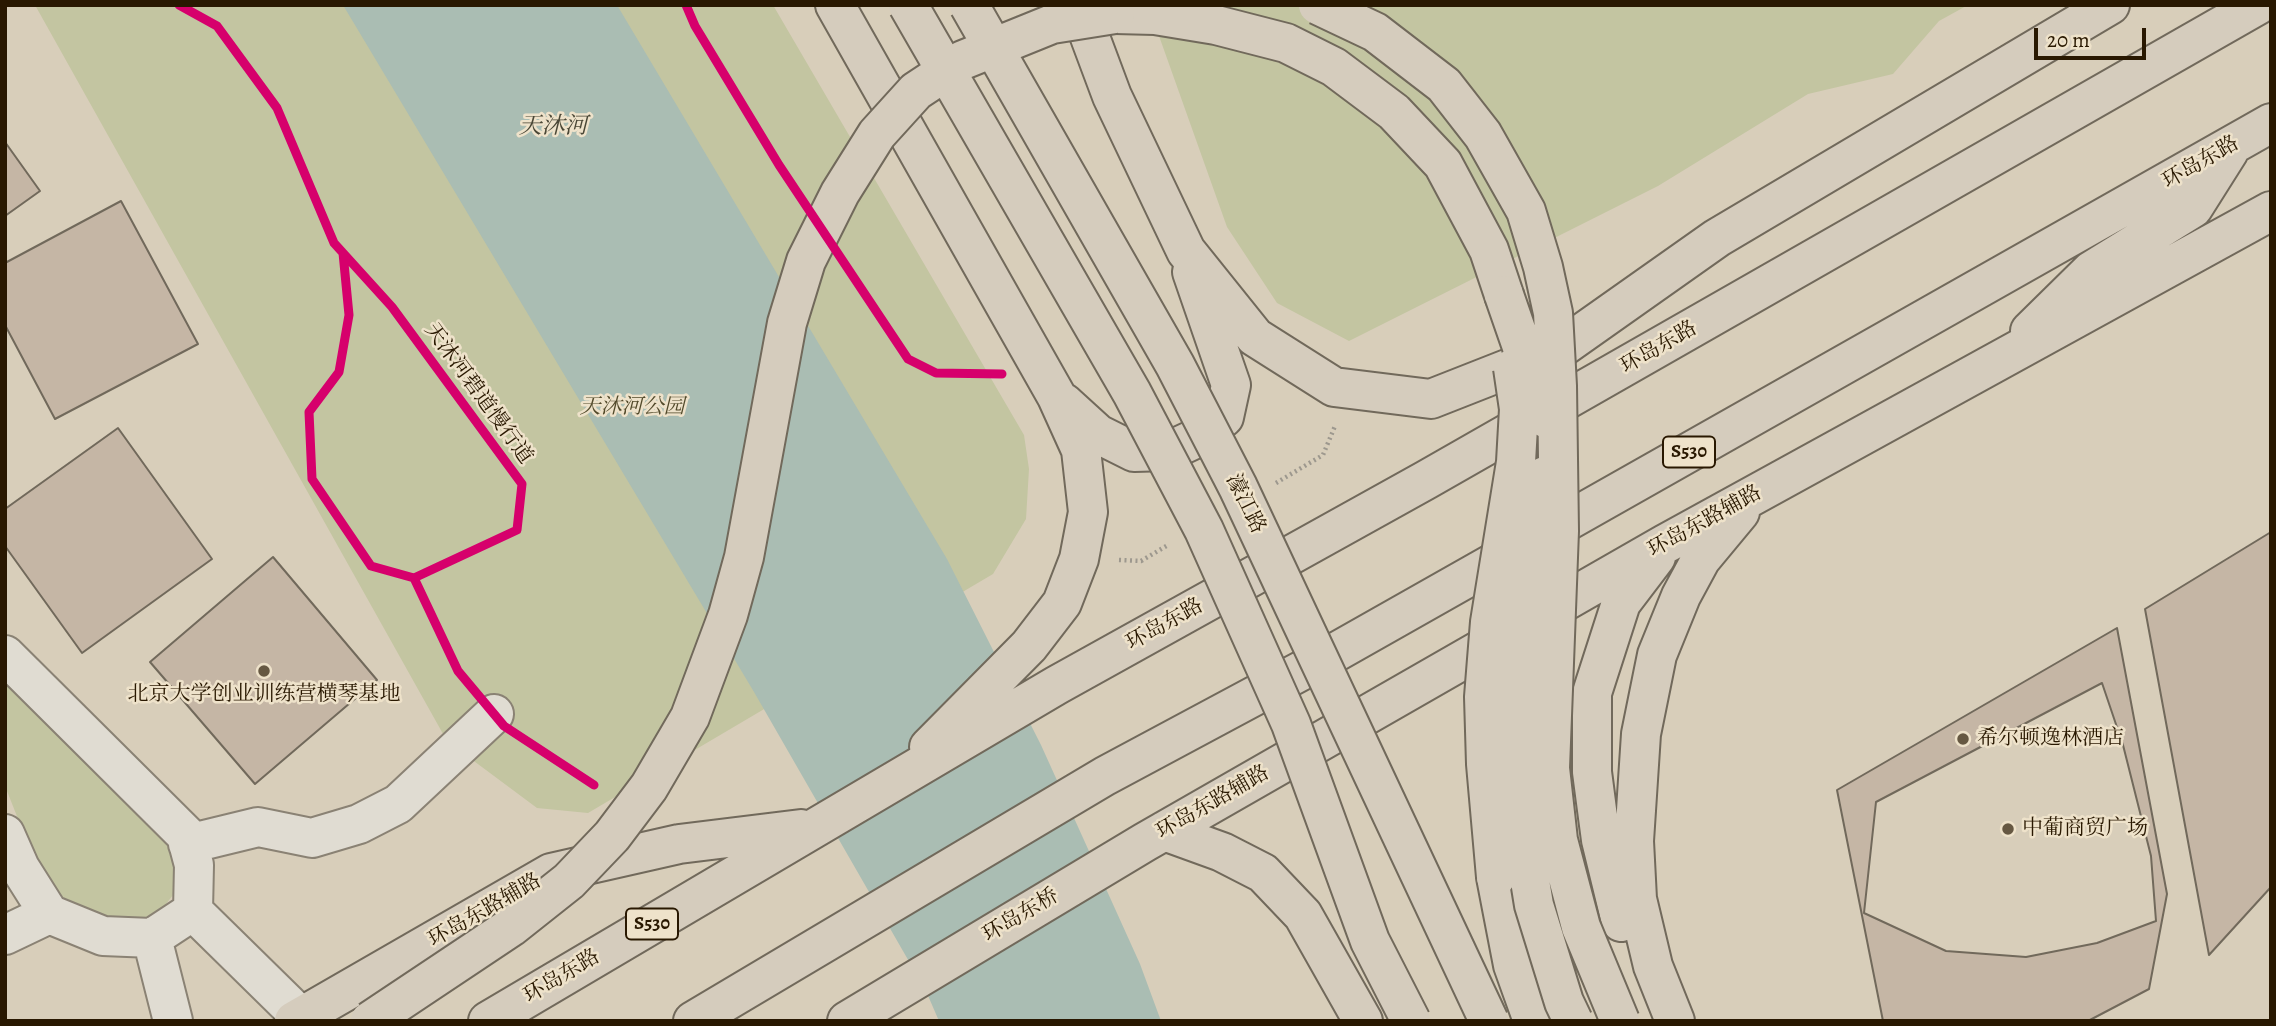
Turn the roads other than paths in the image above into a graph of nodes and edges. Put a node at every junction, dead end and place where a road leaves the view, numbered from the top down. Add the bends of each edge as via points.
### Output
1 (835, 5) edge
2 (908, 5) edge
3 (969, 5) edge
4 (1078, 5) edge
5 (1318, 5) edge
6 (2110, 5) edge
7 (2250, 8) edge
8 (2271, 123) edge
9 (2233, 145) junction
10 (2271, 211) edge
11 (2271, 240) edge
12 (1185, 251) junction
13 (2188, 258) junction
14 (1504, 295) junction
15 (1564, 346) junction
16 (2001, 360) junction
17 (1057, 397) junction
18 (1556, 443) junction
19 (1426, 480) junction
20 (1755, 495) junction
21 (1665, 544) junction
22 (5, 655) edge
23 (494, 715) dead end
24 (894, 783) junction
25 (817, 827) junction
26 (5, 834) edge
27 (1154, 836) junction
28 (188, 844) junction
29 (193, 911) junction
30 (49, 914) junction
31 (5, 935) edge
32 (152, 938) junction
33 (297, 1019) edge
34 (173, 1021) edge
35 (370, 1021) edge
36 (488, 1021) edge
37 (692, 1021) edge
38 (847, 1021) edge
39 (1363, 1021) edge
40 (1411, 1021) edge
41 (1489, 1021) edge
42 (1533, 1021) edge
43 (1573, 1021) edge
44 (1619, 1021) edge
45 (1659, 1021) edge
46 (1675, 1021) edge

1 - 17 main road
2 - 40 main road, bridge via 1132,393 1204,530 1291,724 1370,941
3 - 41 main road, 濠江路, bridge via 1175,365 1238,487
4 - 12 main road via 1112,96
5 - 18 main road, bridge via 1375,32 1444,85 1483,135 1526,211 1553,313
6 - 15 main road via 1717,238
7 - 19 main road, 环岛东路 / S530
8 - 9 main road, 环岛东路 / S530
9 - 16 main road via 2193,208 2091,271
9 - 37 main road, 环岛东路 / S530 via 1329,656 1105,776
10 - 13 main road, 环岛东路辅路
11 - 13 main road via 2241,240
12 - 15 main road via 1255,337 1334,387 1431,399
12 - 17 main road via 1230,385 1224,417 1201,436 1169,451 1134,452 1098,434
13 - 16 main road, 环岛东路辅路
14 - 18 main road, bridge
14 - 35 main road, bridge via 1489,250 1443,164 1394,112 1334,67 1286,43 1204,23 1115,14 1052,24 962,60 916,91 877,134 840,193 806,261 787,323 744,557 728,615 690,717 649,787 612,836 569,881 511,927
14 - 42 main road, bridge via 1519,409 1516,462 1490,622 1484,697 1486,764 1498,890 1513,965
15 - 19 main road
16 - 20 main road, 环岛东路辅路
17 - 24 main road via 1081,450 1088,512 1079,559 1062,603 1029,646
18 - 43 main road, bridge via 1533,514 1521,606 1518,807 1534,905
18 - 44 main road, bridge via 1559,531 1552,780 1558,840 1581,927
19 - 24 main road, 环岛东路 / S530 via 1057,685
20 - 21 main road, 环岛东路辅路
20 - 46 main road via 1701,559 1681,596 1657,655 1641,734 1634,841 1637,899 1653,966
21 - 27 main road, 环岛东路辅路
21 - 45 main road via 1621,603 1592,693 1592,772 1601,841 1628,950
22 - 28 lane via 186,835
23 - 28 lane via 398,804 359,824 312,838 258,827
24 - 25 main road, S530
25 - 33 main road, 环岛东路辅路 via 679,844 551,873
25 - 36 main road, 环岛东路 / S530
26 - 30 lane
27 - 38 main road, 环岛东桥
27 - 39 main road via 1222,852 1263,873 1303,915
28 - 29 lane via 194,865
29 - 32 lane
29 - 33 lane
30 - 31 lane
30 - 32 lane via 103,936
32 - 34 lane

